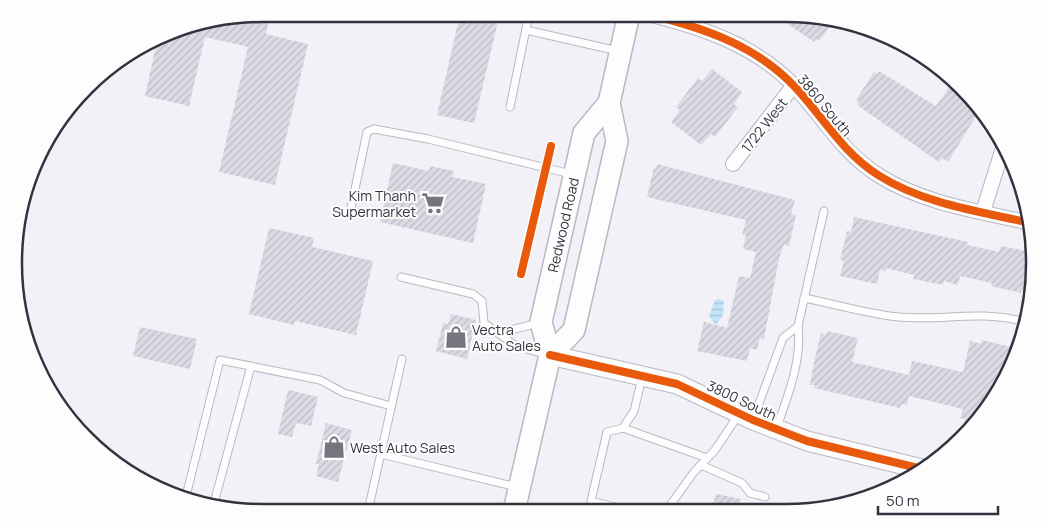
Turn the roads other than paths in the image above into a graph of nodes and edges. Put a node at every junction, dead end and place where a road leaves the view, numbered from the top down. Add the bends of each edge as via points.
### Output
1 (528, 22) edge
2 (627, 22) edge
3 (676, 22) edge
4 (526, 30) junction
5 (621, 51) junction
6 (794, 85) junction
7 (609, 103) junction
8 (510, 107) dead end
9 (1000, 156) edge
10 (733, 164) dead end
11 (574, 175) junction
12 (351, 208) dead end
13 (824, 211) dead end
14 (983, 212) junction
15 (1022, 221) edge
16 (401, 277) dead end
17 (804, 298) junction
18 (1018, 320) edge
19 (541, 322) junction
20 (798, 326) junction
21 (498, 333) junction
22 (550, 355) junction
23 (402, 359) dead end
24 (251, 366) junction
25 (642, 376) junction
26 (391, 406) junction
27 (746, 417) junction
28 (623, 428) junction
29 (776, 430) junction
30 (381, 454) junction
31 (707, 458) junction
32 (700, 465) junction
33 (912, 467) edge
34 (520, 488) junction
35 (187, 491) edge
36 (765, 497) dead end
37 (215, 499) edge
38 (370, 504) edge
39 (516, 504) edge
40 (603, 504) edge
41 (671, 504) edge

1 - 4 lane
2 - 5 main road, Redwood Road
3 - 6 street, 3860 South via 740,45
4 - 5 lane
4 - 8 lane
5 - 7 main road, Redwood Road
6 - 10 street, 1722 West
6 - 14 street, 3860 South via 852,155 878,175 906,191
7 - 11 main road, Redwood Road via 584,133
7 - 22 main road, Redwood Road via 617,141 574,330
9 - 14 street
11 - 12 lane via 374,129 367,132
11 - 19 main road, Redwood Road
13 - 17 lane
14 - 15 street, 3860 South
16 - 21 lane via 473,294 482,301 484,322
17 - 18 lane via 898,317 978,314
17 - 20 lane
19 - 21 lane
19 - 22 main road, Redwood Road
20 - 27 lane via 783,338
20 - 29 lane via 800,342 792,382
21 - 22 lane via 516,346
22 - 25 street, 3800 South
22 - 34 main road, Redwood Road
23 - 26 lane
24 - 26 lane via 320,380 344,393
24 - 35 lane via 220,360
24 - 37 lane
25 - 27 street, 3800 South via 677,384
25 - 28 lane via 634,411
26 - 30 lane
27 - 29 street, 3800 South
27 - 31 lane
28 - 31 lane
28 - 40 lane via 607,432 591,501
29 - 33 street, 3800 South via 834,449
30 - 34 lane
30 - 38 lane
31 - 32 lane
32 - 36 lane via 742,484 750,493
32 - 41 lane
34 - 39 main road, Redwood Road

